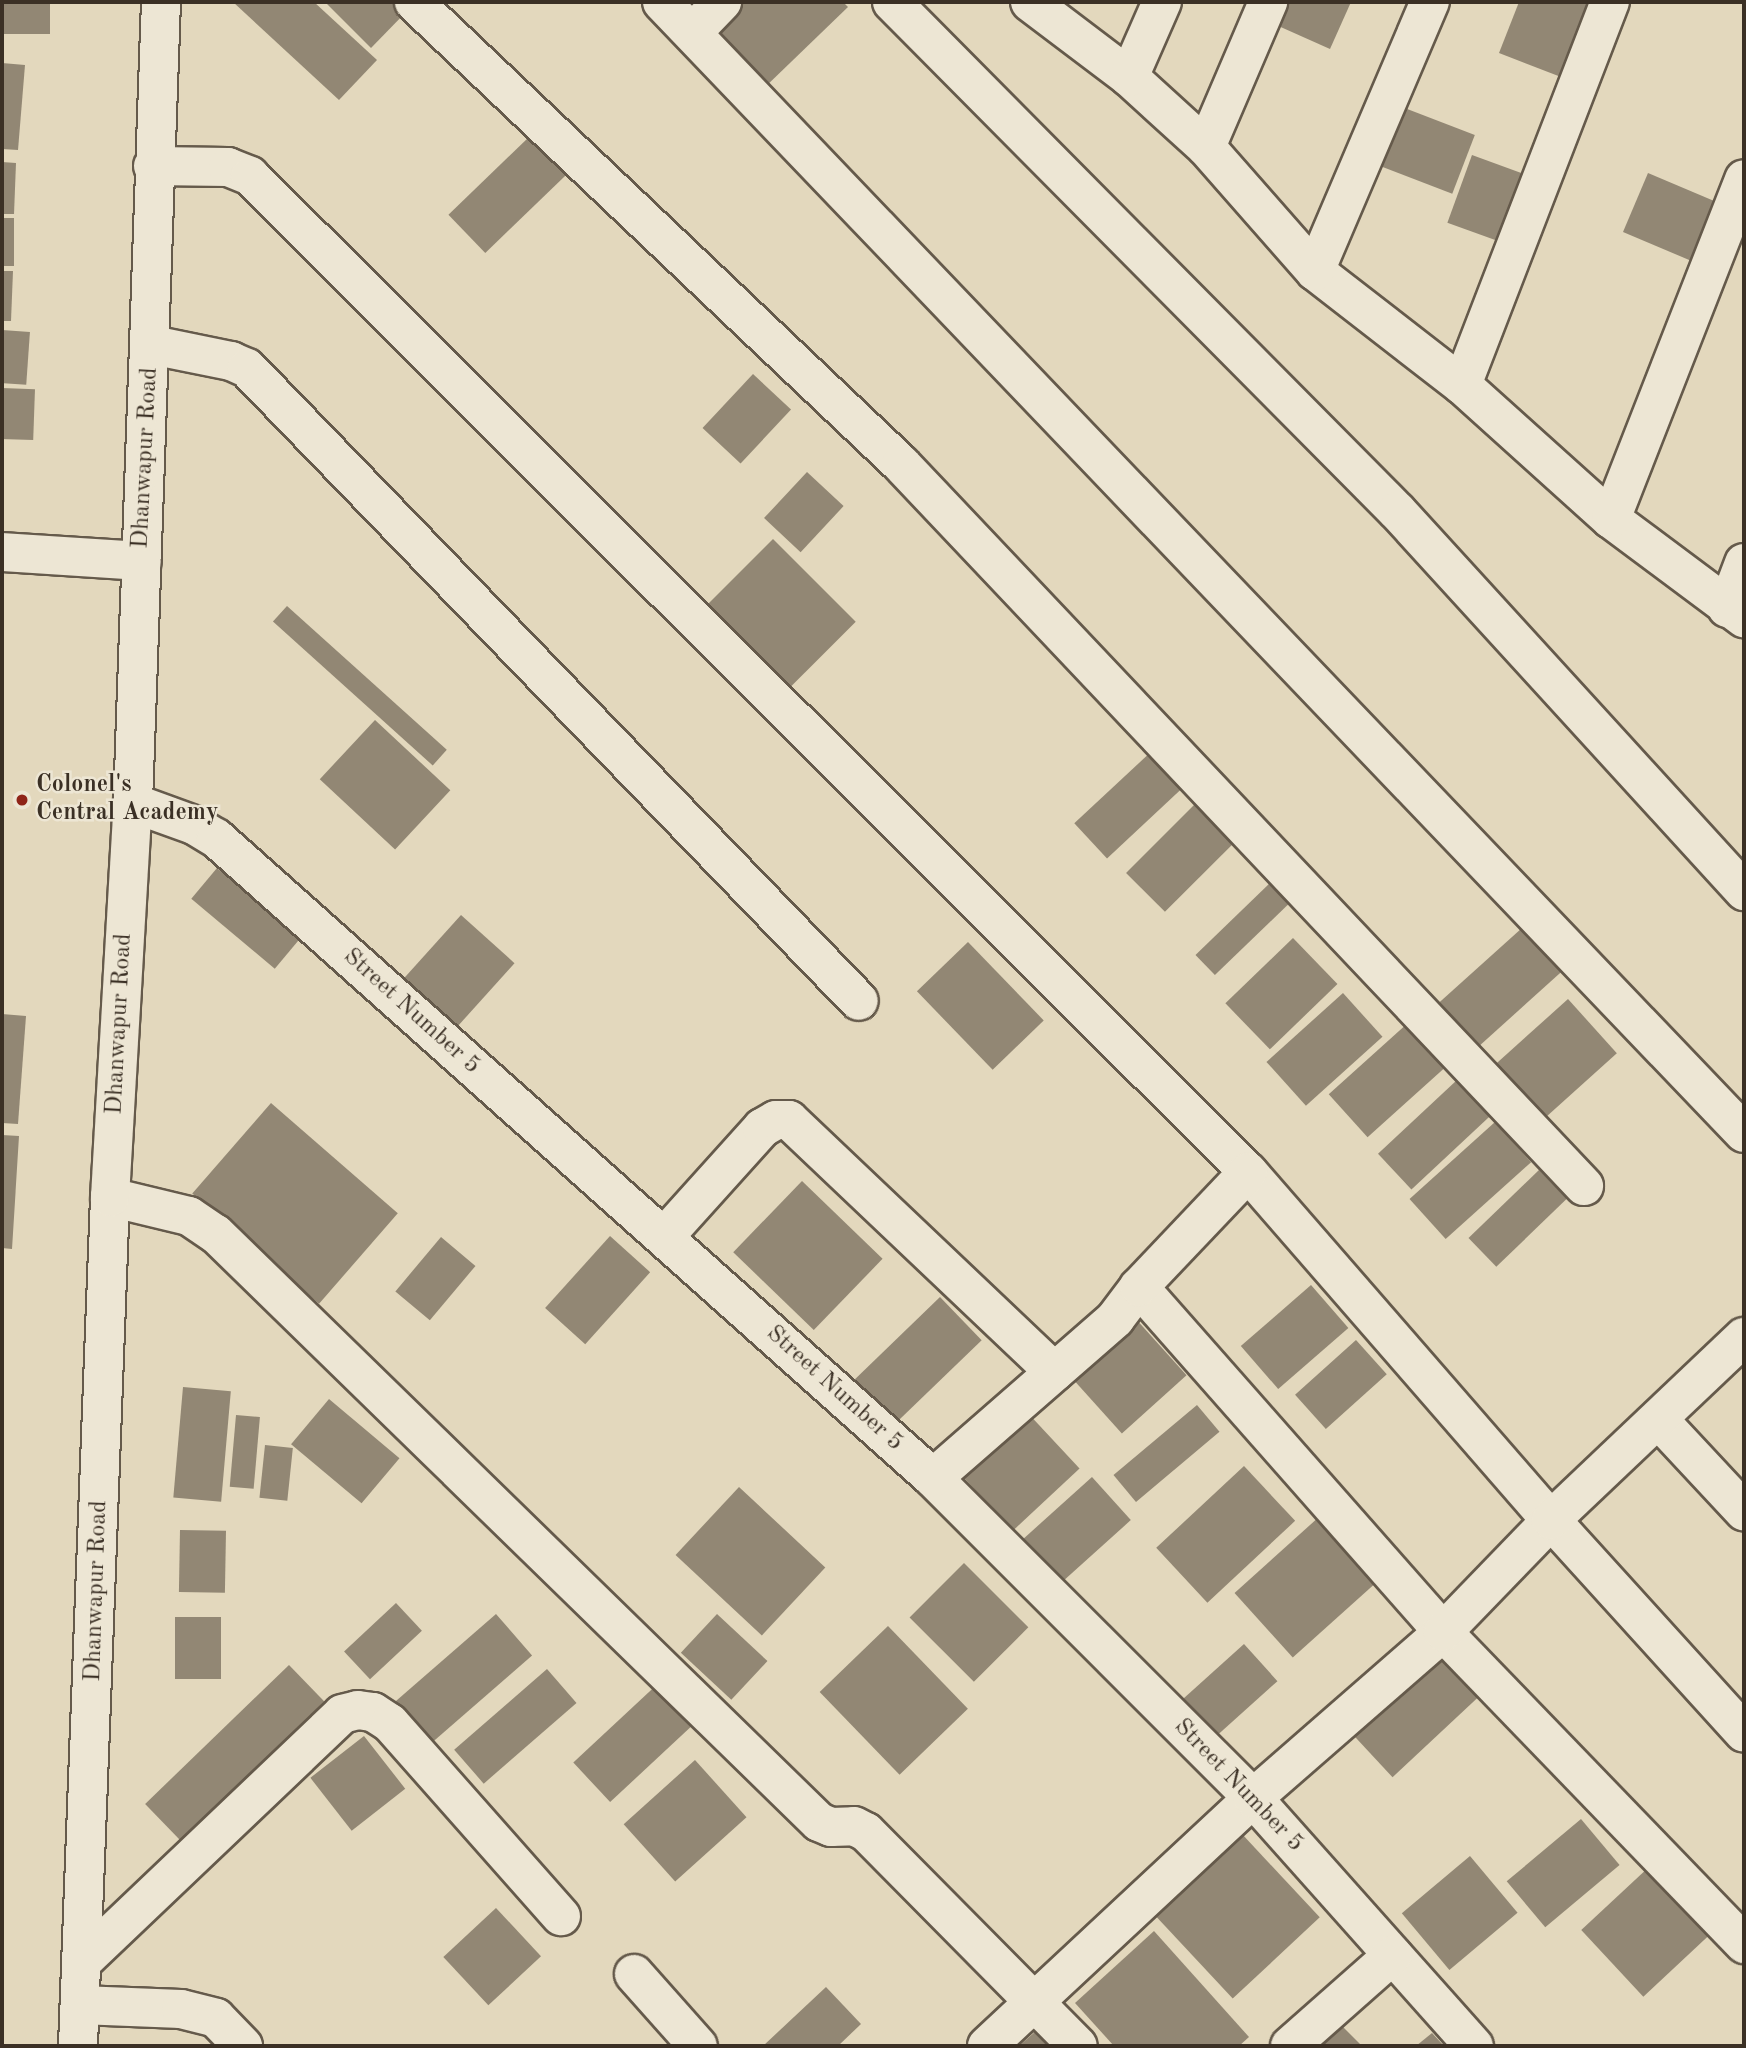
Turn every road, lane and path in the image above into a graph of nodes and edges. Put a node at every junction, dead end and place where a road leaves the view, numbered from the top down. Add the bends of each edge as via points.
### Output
1 (161, 2) edge
2 (414, 2) edge
3 (662, 2) edge
4 (722, 2) edge
5 (892, 2) edge
6 (1030, 2) edge
7 (1161, 2) edge
8 (1268, 2) edge
9 (1430, 2) edge
10 (1610, 2) edge
11 (693, 32) junction
12 (1129, 77) junction
13 (1206, 147) junction
14 (153, 166) junction
15 (1744, 178) edge
16 (1315, 271) junction
17 (152, 345) junction
18 (1462, 385) junction
19 (1611, 519) junction
20 (2, 552) edge
21 (142, 561) junction
22 (1744, 563) edge
23 (1735, 613) edge
24 (133, 803) junction
25 (1744, 891) edge
26 (859, 1001) dead end
27 (1744, 1133) edge
28 (1248, 1172) junction
29 (1584, 1186) dead end
30 (110, 1197) junction
31 (664, 1237) junction
32 (1139, 1287) junction
33 (1739, 1354) edge
34 (1055, 1372) junction
35 (1659, 1420) junction
36 (933, 1478) junction
37 (1744, 1510) edge
38 (1551, 1520) junction
39 (1443, 1632) junction
40 (1744, 1733) edge
41 (1253, 1798) junction
42 (561, 1916) dead end
43 (1744, 1944) edge
44 (1393, 1955) junction
45 (84, 1960) junction
46 (634, 1974) dead end
47 (1034, 2000) junction
48 (80, 2005) junction
49 (78, 2046) edge
50 (243, 2046) edge
51 (698, 2046) edge
52 (987, 2046) edge
53 (1078, 2046) edge
54 (1290, 2046) edge
55 (1474, 2046) edge

1 - 14 street, Dhanwapur Road
2 - 29 street via 901,464
3 - 11 street
4 - 11 street
5 - 25 street via 1397,510
6 - 12 street
7 - 12 street
8 - 13 street
9 - 16 street
10 - 18 street
11 - 27 street
12 - 13 street
13 - 16 street
14 - 17 street, Dhanwapur Road
14 - 28 street via 228,167 250,176
15 - 19 street
16 - 18 street
17 - 21 street, Dhanwapur Road
17 - 26 street via 247,368
18 - 19 street
19 - 23 street
20 - 21 street
21 - 24 street, Dhanwapur Road
22 - 23 street
24 - 30 street, Dhanwapur Road
24 - 31 street, Street Number 5 via 216,838
28 - 32 street
28 - 38 street
30 - 45 street, Dhanwapur Road
30 - 47 street via 189,1216 216,1234 819,1822 866,1832
31 - 34 street via 762,1128 776,1120 789,1120
31 - 36 street, Street Number 5
32 - 34 street via 1115,1319
32 - 39 street
33 - 35 street
34 - 36 street
35 - 37 street
35 - 38 street
36 - 41 street, Street Number 5
38 - 39 street
38 - 40 street
39 - 41 street
39 - 43 street
41 - 44 street, Street Number 5
41 - 47 street
42 - 45 street via 390,1724 373,1712 358,1710 342,1714
44 - 54 street
44 - 55 street, Street Number 5
45 - 48 street, Dhanwapur Road
46 - 51 street
47 - 52 street
47 - 53 street
48 - 49 street, Dhanwapur Road
48 - 50 street via 181,2009 216,2018

